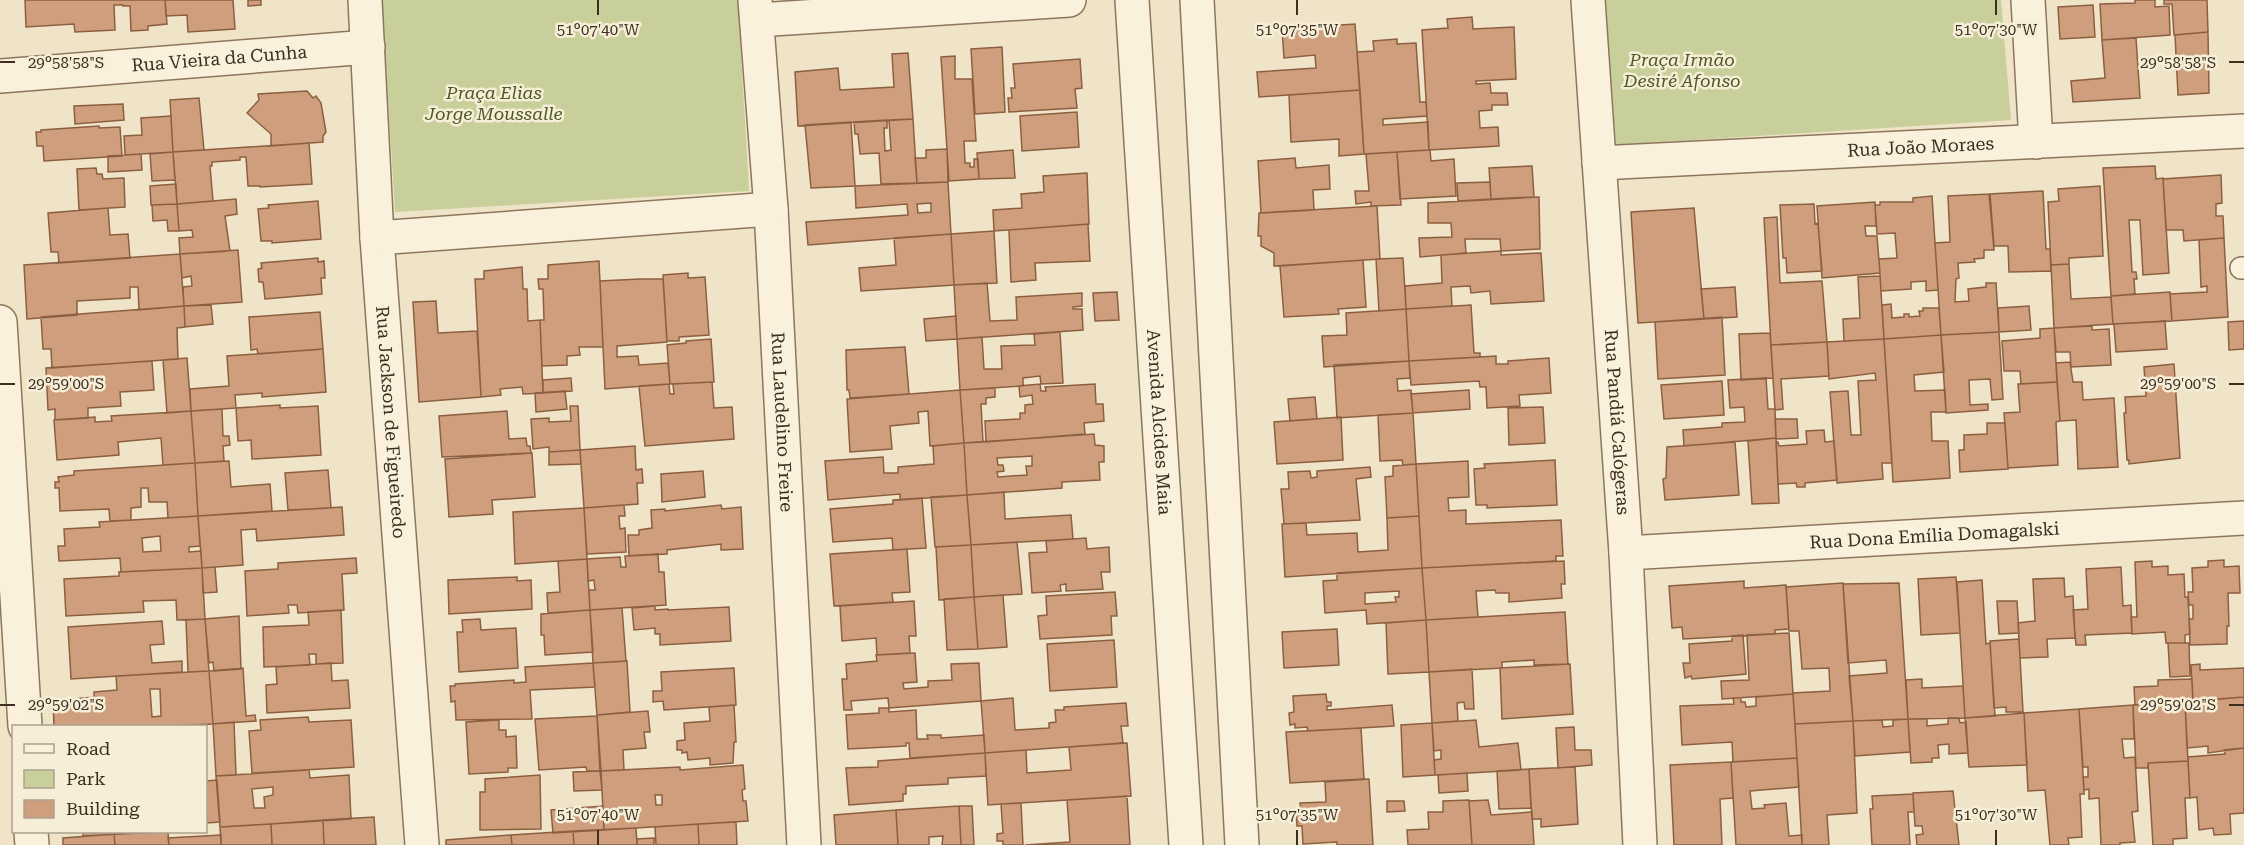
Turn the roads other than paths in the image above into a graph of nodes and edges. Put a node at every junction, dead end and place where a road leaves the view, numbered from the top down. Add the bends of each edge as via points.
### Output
1 (365, 0) edge
2 (1069, 0) edge
3 (1132, 0) edge
4 (1197, 0) edge
5 (1588, 0) edge
6 (2028, 0) edge
7 (756, 10) edge
8 (368, 47) junction
9 (0, 76) edge
10 (2244, 131) edge
11 (2036, 142) junction
12 (1599, 163) junction
13 (771, 209) junction
14 (377, 238) junction
15 (0, 322) edge
16 (2244, 518) edge
17 (1626, 553) junction
18 (25, 725) edge
19 (422, 845) edge
20 (804, 845) edge
21 (1186, 845) edge
22 (1242, 845) edge
23 (1640, 845) edge

1 - 8 street, Rua Jackson de Figueiredo
2 - 7 street
3 - 21 street, Avenida Alcides Maia
4 - 22 street
5 - 12 street, Rua Pandiá Calógeras
6 - 11 street
7 - 13 street, Rua Laudelino Freire
8 - 9 street, Rua Vieira da Cunha
8 - 14 street, Rua Jackson de Figueiredo
10 - 11 street, Rua João Moraes
11 - 12 street, Rua João Moraes
12 - 17 street, Rua Pandiá Calógeras
13 - 14 street
13 - 20 street, Rua Laudelino Freire
14 - 19 street, Rua Jackson de Figueiredo
15 - 18 street
16 - 17 street, Rua Dona Emília Domagalski
17 - 23 street, Rua Pandiá Calógeras

